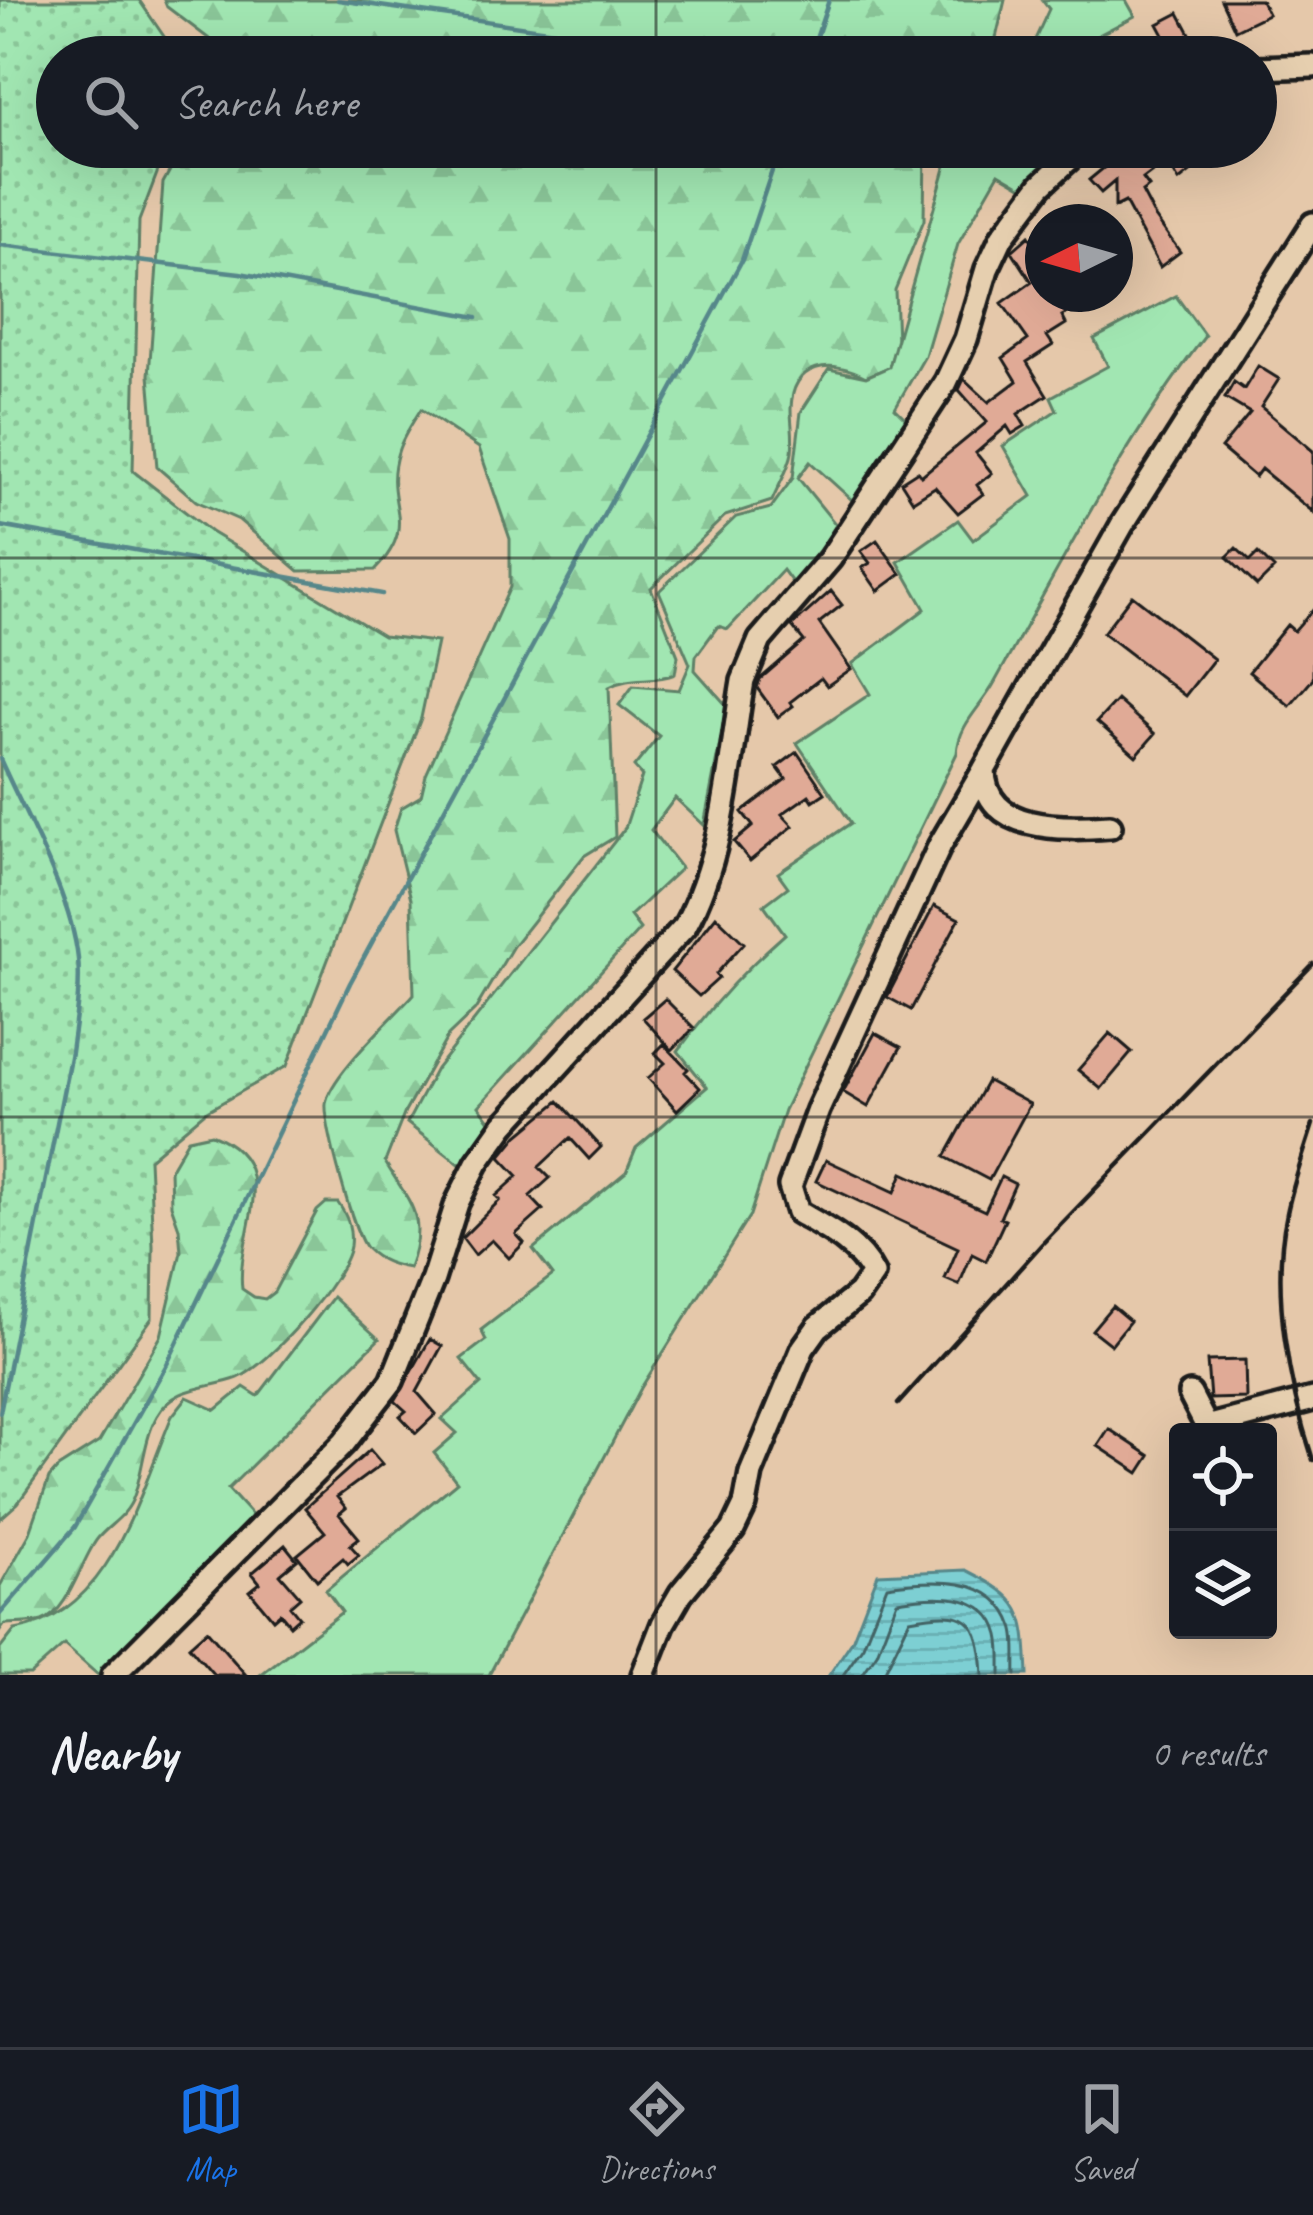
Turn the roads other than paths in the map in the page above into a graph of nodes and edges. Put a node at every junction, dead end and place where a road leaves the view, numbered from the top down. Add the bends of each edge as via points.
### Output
1 (1313, 66) edge
2 (1277, 67) edge
3 (1062, 168) edge
4 (1313, 224) edge
5 (984, 770) junction
6 (1110, 826) dead end
7 (1190, 1394) dead end
8 (1313, 1399) edge
9 (113, 1675) edge
10 (644, 1675) edge

1 - 2 street
3 - 9 street via 994,252 946,382 830,559 750,658 712,862 685,926 477,1163 392,1382 344,1443
4 - 5 street via 1122,525
5 - 6 street via 984,788 1000,811 1031,824
5 - 10 street via 931,866 790,1186 799,1212 864,1256 873,1274 803,1348 751,1473 746,1505 672,1608
7 - 8 street via 1207,1427

